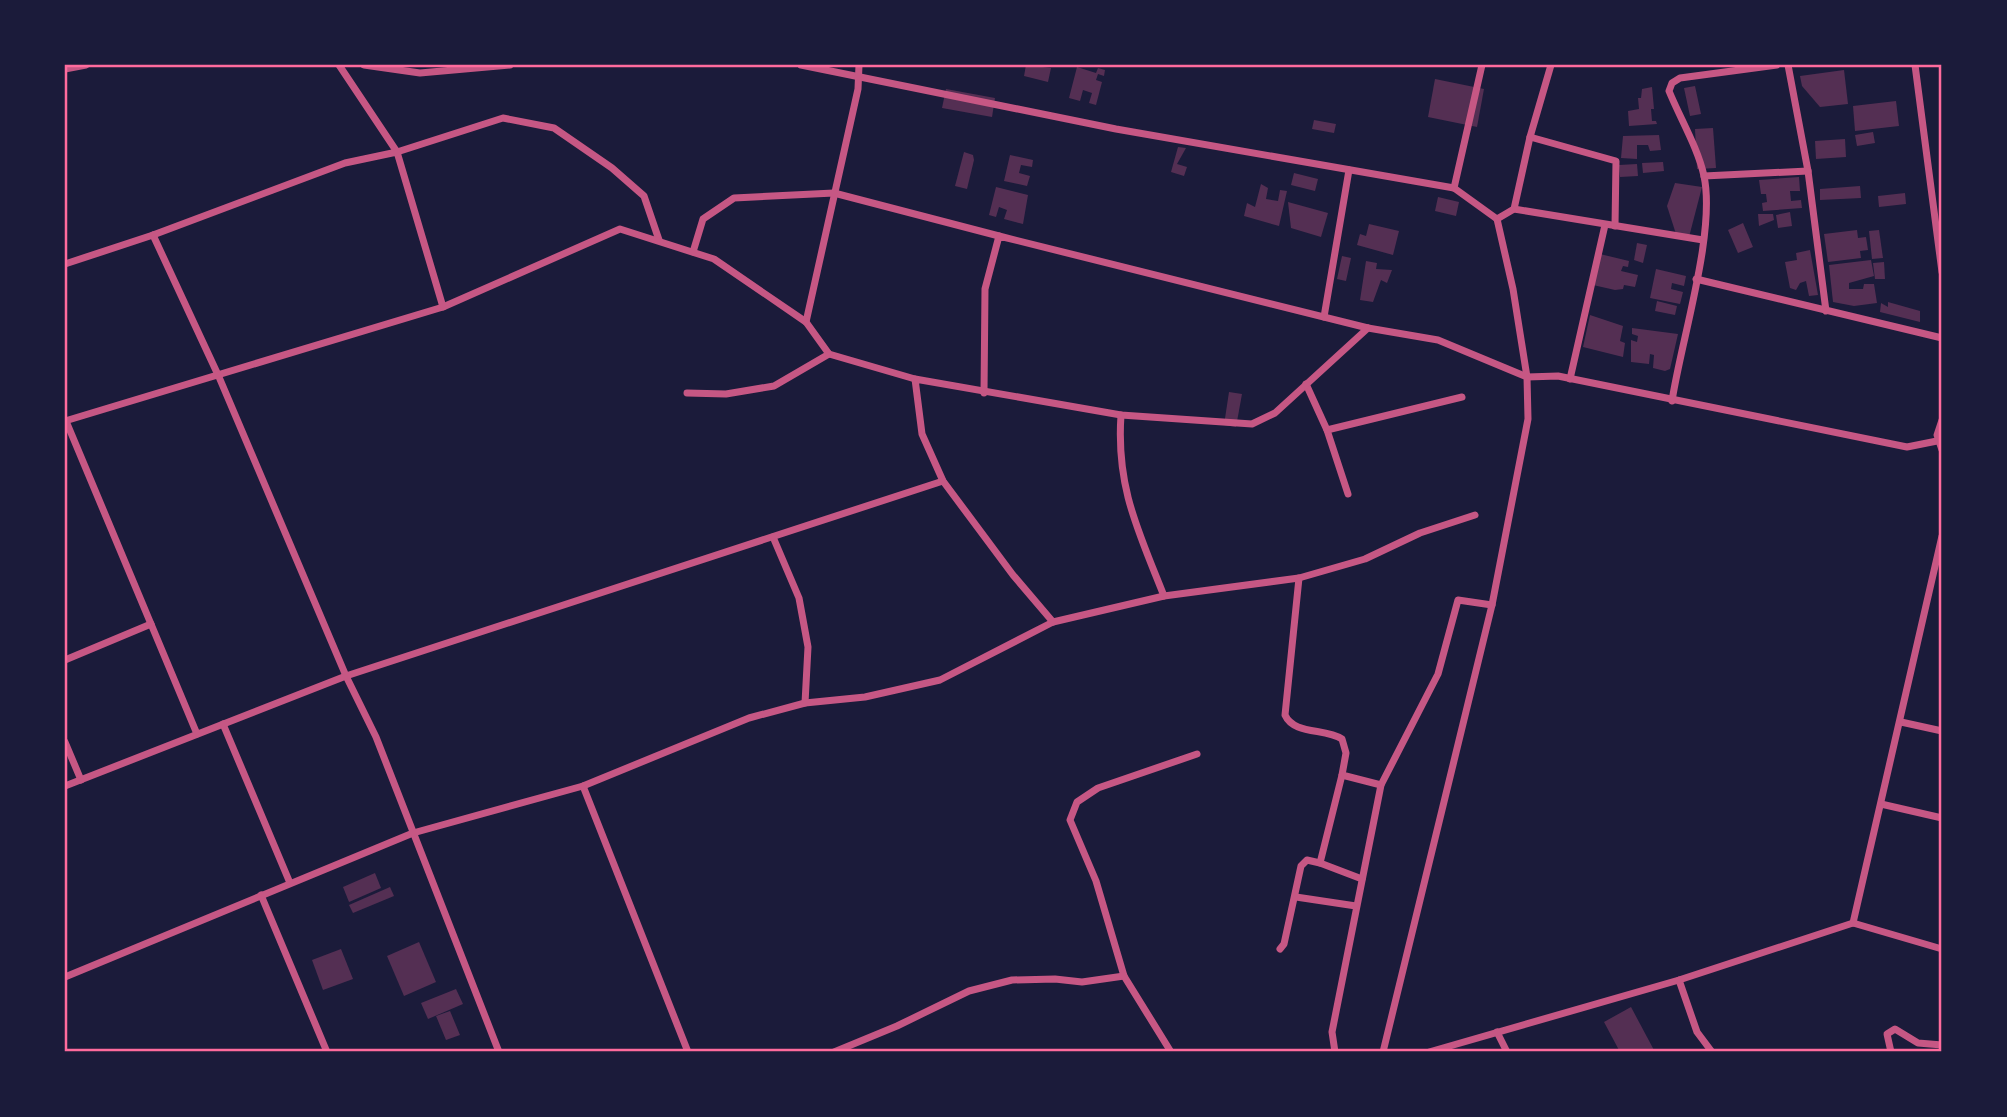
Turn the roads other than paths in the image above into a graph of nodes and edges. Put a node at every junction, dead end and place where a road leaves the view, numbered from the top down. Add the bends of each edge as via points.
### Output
1 (86, 65) edge
2 (339, 65) edge
3 (364, 65) edge
4 (510, 65) edge
5 (801, 65) edge
6 (859, 65) edge
7 (1482, 65) edge
8 (1551, 65) edge
9 (1702, 65) edge
10 (1777, 65) edge
11 (1787, 65) edge
12 (1915, 65) edge
13 (65, 69) edge
14 (1703, 74) junction
15 (860, 79) junction
16 (1530, 137) junction
17 (397, 152) junction
18 (1349, 170) junction
19 (1808, 171) junction
20 (1704, 176) junction
21 (1454, 188) junction
22 (834, 193) junction
23 (1514, 209) junction
24 (1497, 219) junction
25 (1939, 221) edge
26 (1605, 225) junction
27 (1615, 226) junction
28 (153, 235) junction
29 (999, 236) junction
30 (659, 240) junction
31 (1703, 240) junction
32 (693, 252) junction
33 (65, 264) edge
34 (1942, 272) edge
35 (1696, 279) junction
36 (443, 307) junction
37 (1826, 311) junction
38 (1324, 317) junction
39 (806, 321) junction
40 (1368, 328) junction
41 (1942, 338) edge
42 (828, 354) junction
43 (219, 377) junction
44 (1527, 377) junction
45 (915, 379) junction
46 (1570, 379) junction
47 (1306, 384) junction
48 (687, 393) dead end
49 (984, 393) junction
50 (1462, 397) dead end
51 (1672, 401) junction
52 (1121, 415) junction
53 (1942, 420) edge
54 (65, 421) edge
55 (1327, 430) junction
56 (1937, 441) junction
57 (1942, 450) edge
58 (943, 481) junction
59 (1348, 494) dead end
60 (1475, 515) dead end
61 (1942, 536) edge
62 (773, 537) junction
63 (1300, 578) junction
64 (1164, 596) junction
65 (1492, 605) junction
66 (1053, 622) junction
67 (151, 624) junction
68 (65, 660) edge
69 (346, 676) junction
70 (805, 703) junction
71 (1901, 722) junction
72 (223, 724) junction
73 (1942, 731) edge
74 (197, 734) junction
75 (65, 742) edge
76 (1197, 754) dead end
77 (1342, 775) junction
78 (81, 780) junction
79 (1381, 785) junction
80 (65, 786) edge
81 (583, 786) junction
82 (1881, 804) junction
83 (1942, 818) edge
84 (413, 833) junction
85 (1320, 863) junction
86 (1362, 879) junction
87 (290, 883) junction
88 (261, 895) junction
89 (1296, 897) junction
90 (1356, 906) junction
91 (1853, 923) junction
92 (1280, 949) dead end
93 (1942, 949) edge
94 (1124, 976) junction
95 (65, 978) edge
96 (1679, 980) junction
97 (1497, 1032) junction
98 (1942, 1045) edge
99 (327, 1052) edge
100 (499, 1052) edge
101 (688, 1052) edge
102 (834, 1052) edge
103 (1171, 1052) edge
104 (1335, 1052) edge
105 (1383, 1052) edge
106 (1429, 1052) edge
107 (1507, 1052) edge
108 (1712, 1052) edge
109 (1891, 1052) edge

1 - 13 street
2 - 17 street
3 - 4 street via 420,73
5 - 15 street
6 - 15 street
7 - 21 street
8 - 16 street
9 - 14 street
10 - 14 street
11 - 19 street
12 - 25 street
14 - 20 street via 1680,78 1669,91
15 - 18 street
15 - 22 street
16 - 23 street
16 - 27 street via 1616,161
17 - 28 street via 345,163
17 - 30 street via 503,118 554,128 644,196
17 - 36 street
18 - 21 street
18 - 38 street
19 - 20 street
19 - 37 street
20 - 31 street
21 - 24 street
22 - 29 street
22 - 32 street via 734,198 703,219
22 - 39 street
23 - 24 street
23 - 26 street
24 - 44 street
25 - 34 street
26 - 27 street
26 - 46 street
27 - 31 street
28 - 33 street
28 - 43 street
29 - 38 street
29 - 49 street via 985,289
30 - 32 street
30 - 36 street via 620,229
31 - 35 street
32 - 39 street via 714,259
35 - 37 street
35 - 51 street
36 - 43 street
37 - 41 street
38 - 40 street
39 - 42 street
40 - 44 street via 1438,340
40 - 47 street
42 - 45 street
42 - 48 street via 774,386 726,394
43 - 54 street
43 - 69 street
44 - 46 street
44 - 65 street via 1528,419
45 - 49 street
45 - 58 street via 922,434
46 - 51 street
47 - 52 street via 1275,413 1252,424
47 - 55 street
49 - 52 street
50 - 55 street
51 - 56 street via 1907,447
52 - 64 street via 1122,478
53 - 56 street
54 - 67 street
55 - 59 street
56 - 57 street
58 - 62 street
58 - 66 street
60 - 63 street
61 - 71 street
62 - 69 street
62 - 70 street via 799,598 808,647
63 - 64 street
63 - 77 street via 1285,715 1296,727 1342,738 1346,753
64 - 66 street
65 - 79 street via 1458,600 1438,674
65 - 105 street
66 - 70 street via 940,680 865,697
67 - 68 street
67 - 74 street
69 - 72 street
69 - 84 street via 376,737
70 - 81 street via 749,718
71 - 73 street
71 - 82 street
72 - 74 street
72 - 87 street
74 - 78 street
75 - 78 street
76 - 94 street via 1098,788 1077,802 1070,820 1096,881
77 - 79 street
77 - 85 street
78 - 80 street
79 - 86 street
81 - 84 street
81 - 101 street
82 - 83 street
82 - 91 street
84 - 87 street
84 - 100 street
85 - 86 street
85 - 89 street via 1303,863
86 - 90 street
87 - 88 street
88 - 95 street
88 - 99 street
89 - 90 street
89 - 92 street
90 - 104 street via 1332,1032
91 - 93 street
91 - 96 street
94 - 102 street via 1082,982 1012,981 969,991
94 - 103 street
96 - 97 street
96 - 108 street via 1697,1032
97 - 106 street
97 - 107 street
98 - 109 street via 1918,1043 1895,1029 1887,1034

